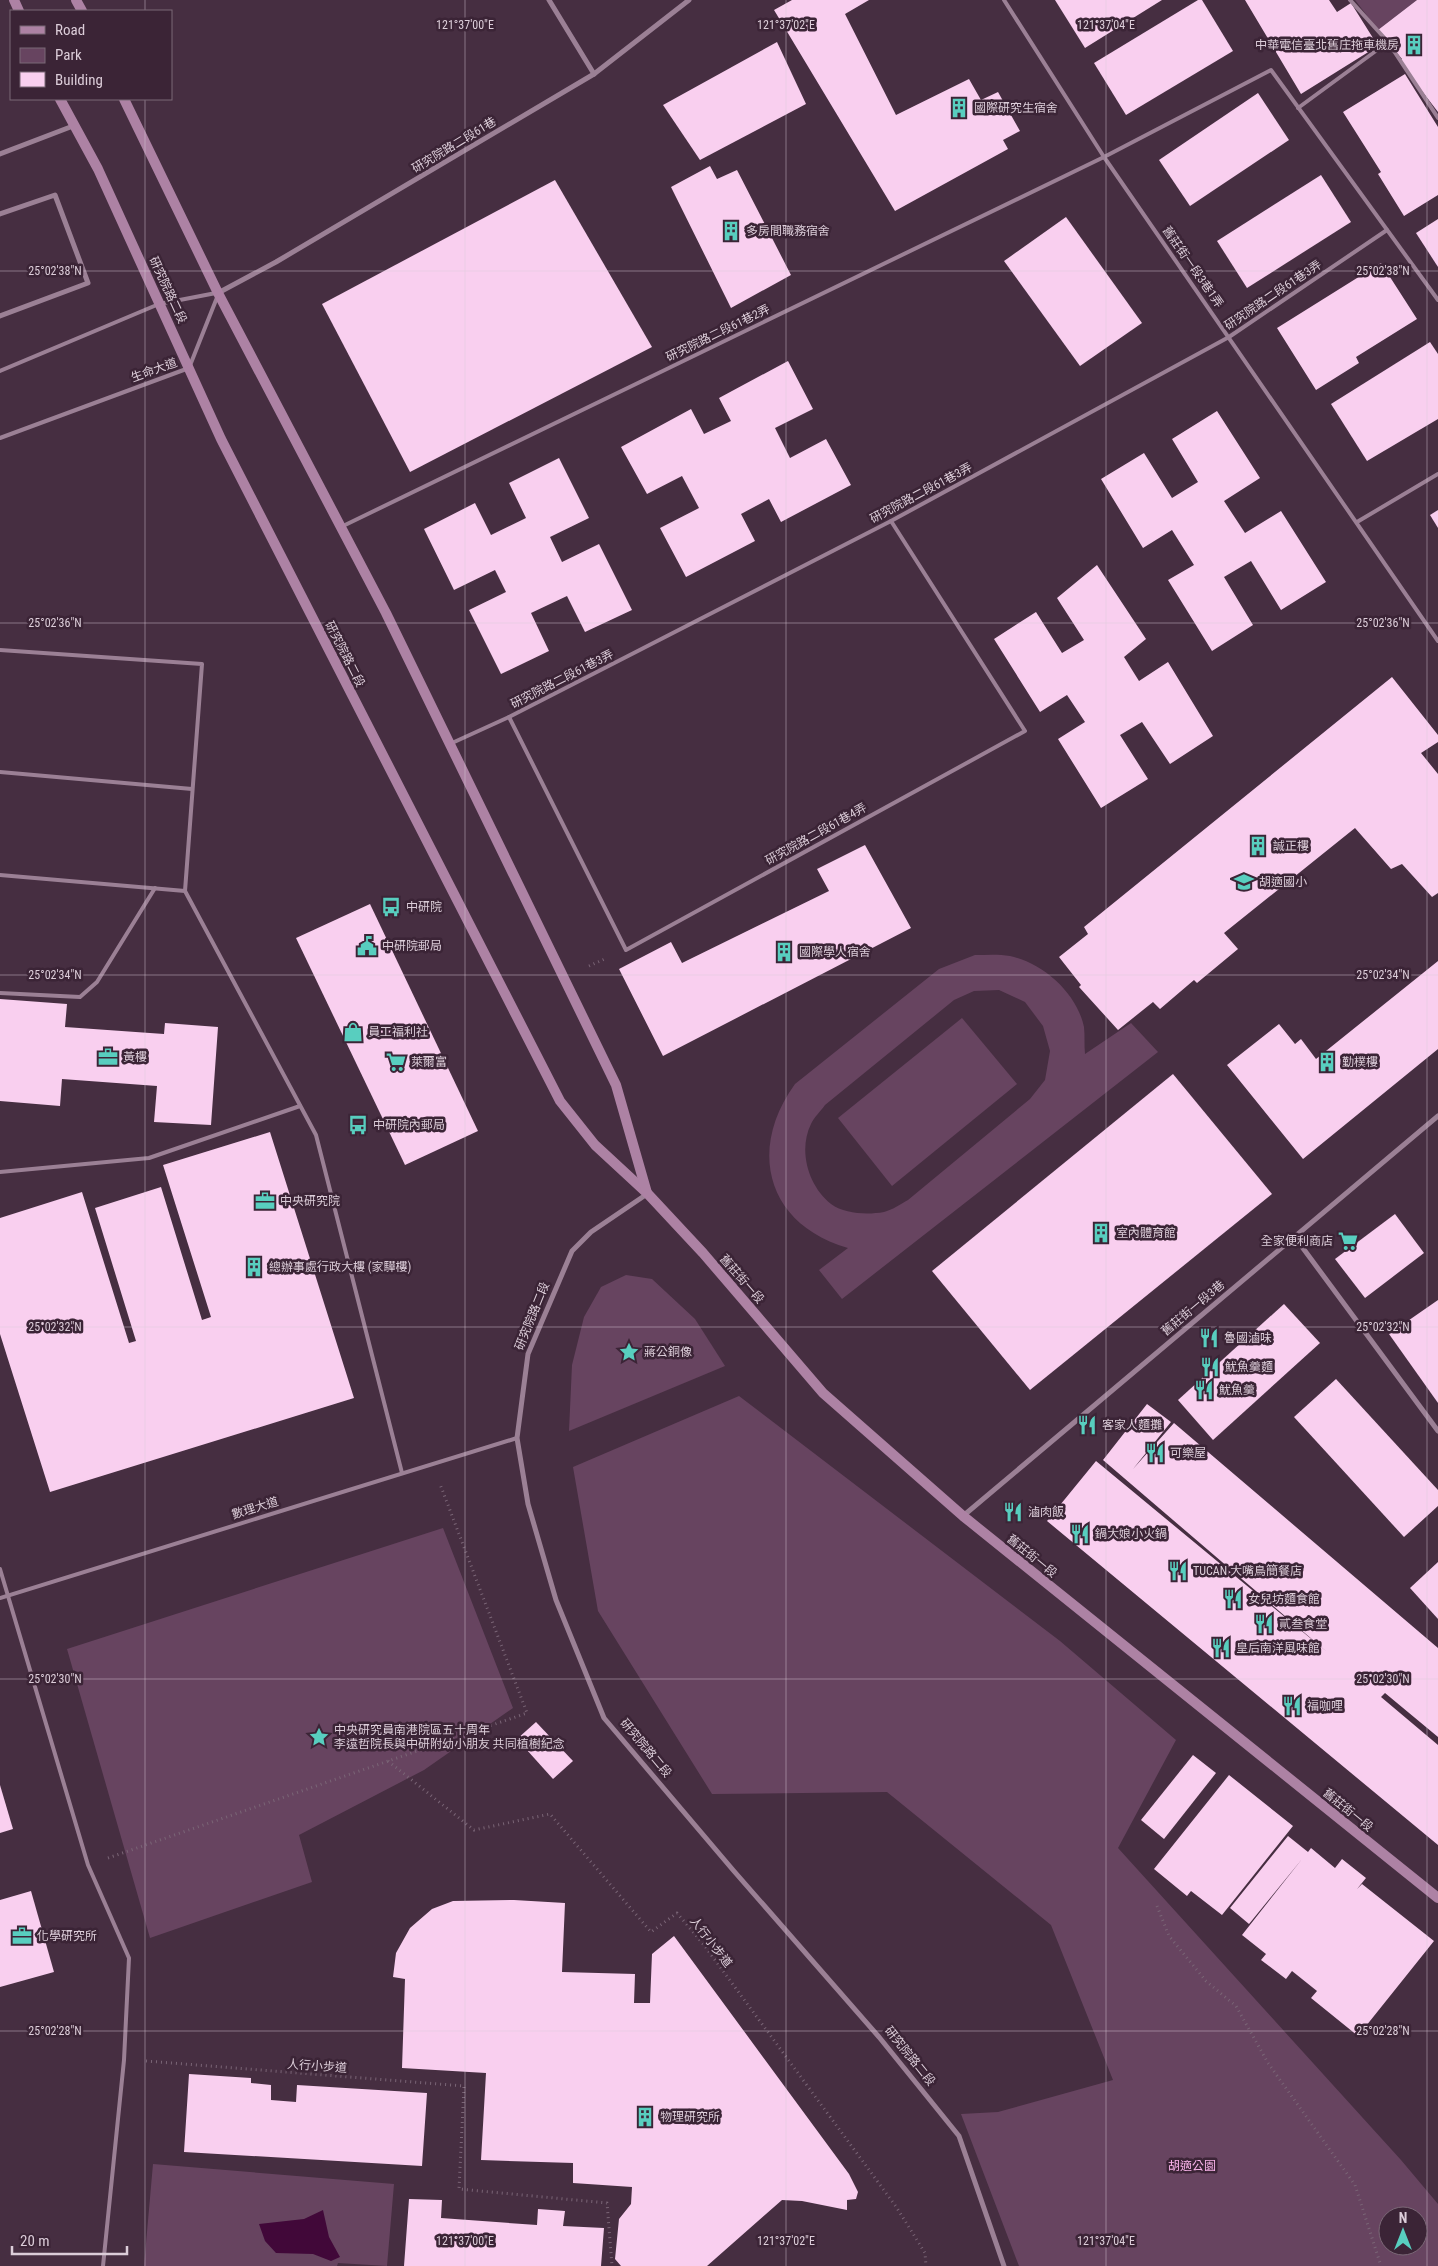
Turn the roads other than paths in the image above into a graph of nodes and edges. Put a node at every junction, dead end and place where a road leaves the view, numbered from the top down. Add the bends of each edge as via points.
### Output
1 (549, 0) edge
2 (690, 0) edge
3 (1004, 0) edge
4 (1350, 0) edge
5 (1388, 42) junction
6 (594, 74) junction
7 (61, 100) edge
8 (124, 100) edge
9 (1298, 108) junction
10 (1438, 118) edge
11 (74, 126) junction
12 (0, 154) edge
13 (1104, 157) junction
14 (0, 214) edge
15 (1386, 230) junction
16 (218, 293) junction
17 (1438, 300) edge
18 (160, 304) junction
19 (0, 316) edge
20 (1229, 337) junction
21 (190, 368) junction
22 (0, 371) edge
23 (0, 438) edge
24 (1438, 474) edge
25 (891, 521) junction
26 (1356, 522) junction
27 (341, 527) junction
28 (1438, 641) edge
29 (0, 650) edge
30 (509, 717) junction
31 (449, 745) junction
32 (0, 772) edge
33 (192, 789) junction
34 (0, 875) edge
35 (156, 888) junction
36 (186, 891) junction
37 (0, 994) edge
38 (300, 1106) junction
39 (1438, 1116) edge
40 (0, 1172) edge
41 (648, 1194) junction
42 (1294, 1236) junction
43 (1438, 1431) edge
44 (517, 1438) junction
45 (402, 1472) junction
46 (963, 1516) junction
47 (0, 1569) edge
48 (8, 1595) junction
49 (0, 1598) edge
50 (1438, 1898) edge
51 (103, 2266) edge
52 (1004, 2266) edge

1 - 6 street
2 - 6 street, 研究院路二段61巷
3 - 13 lane, 舊莊街一段3巷1弄
4 - 5 lane
5 - 9 lane
5 - 10 lane
6 - 16 street, 研究院路二段61巷
7 - 11 main road, 研究院路二段
8 - 16 main road
9 - 13 lane, 研究院路二段61巷2弄 via 1270,70
9 - 15 lane
11 - 12 street
11 - 18 main road, 研究院路二段 via 98,169
13 - 20 lane, 舊莊街一段3巷1弄
13 - 27 lane, 研究院路二段61巷2弄
14 - 19 street via 55,195 88,283
15 - 17 lane
15 - 20 lane, 研究院路二段61巷3弄
16 - 18 lane
16 - 21 lane, 生命大道
16 - 27 main road
18 - 21 main road, 研究院路二段
18 - 22 lane
20 - 25 lane, 研究院路二段61巷3弄
20 - 26 lane, 舊莊街一段3巷1弄
21 - 23 lane, 生命大道
21 - 41 main road, 研究院路二段 via 221,439 560,1101 595,1145
24 - 26 lane
25 - 30 lane, 研究院路二段61巷3弄
25 - 30 lane, 研究院路二段61巷4弄 via 1025,731 626,950
26 - 28 lane, 舊莊街一段3巷1弄
27 - 31 main road
29 - 33 lane via 202,664
30 - 31 lane, 研究院路二段61巷3弄
31 - 41 main road via 616,1085
32 - 33 lane
33 - 36 lane
34 - 35 lane
35 - 36 lane
35 - 37 lane via 97,982 80,997
36 - 38 lane
38 - 40 lane via 148,1158
38 - 45 lane via 316,1135
39 - 42 street, 舊莊街一段3巷
41 - 44 street, 研究院路二段 via 591,1232 572,1251 528,1354
41 - 46 main road, 舊莊街一段 via 823,1393
42 - 43 street
42 - 46 street, 舊莊街一段3巷
44 - 45 lane, 數理大道
44 - 52 street, 研究院路二段 via 528,1504 556,1600 604,1718 879,2037 959,2136
45 - 48 lane, 數理大道
46 - 50 main road, 舊莊街一段
47 - 48 lane
48 - 49 lane, 數理大道
48 - 51 lane via 88,1865 130,1958 124,2060

